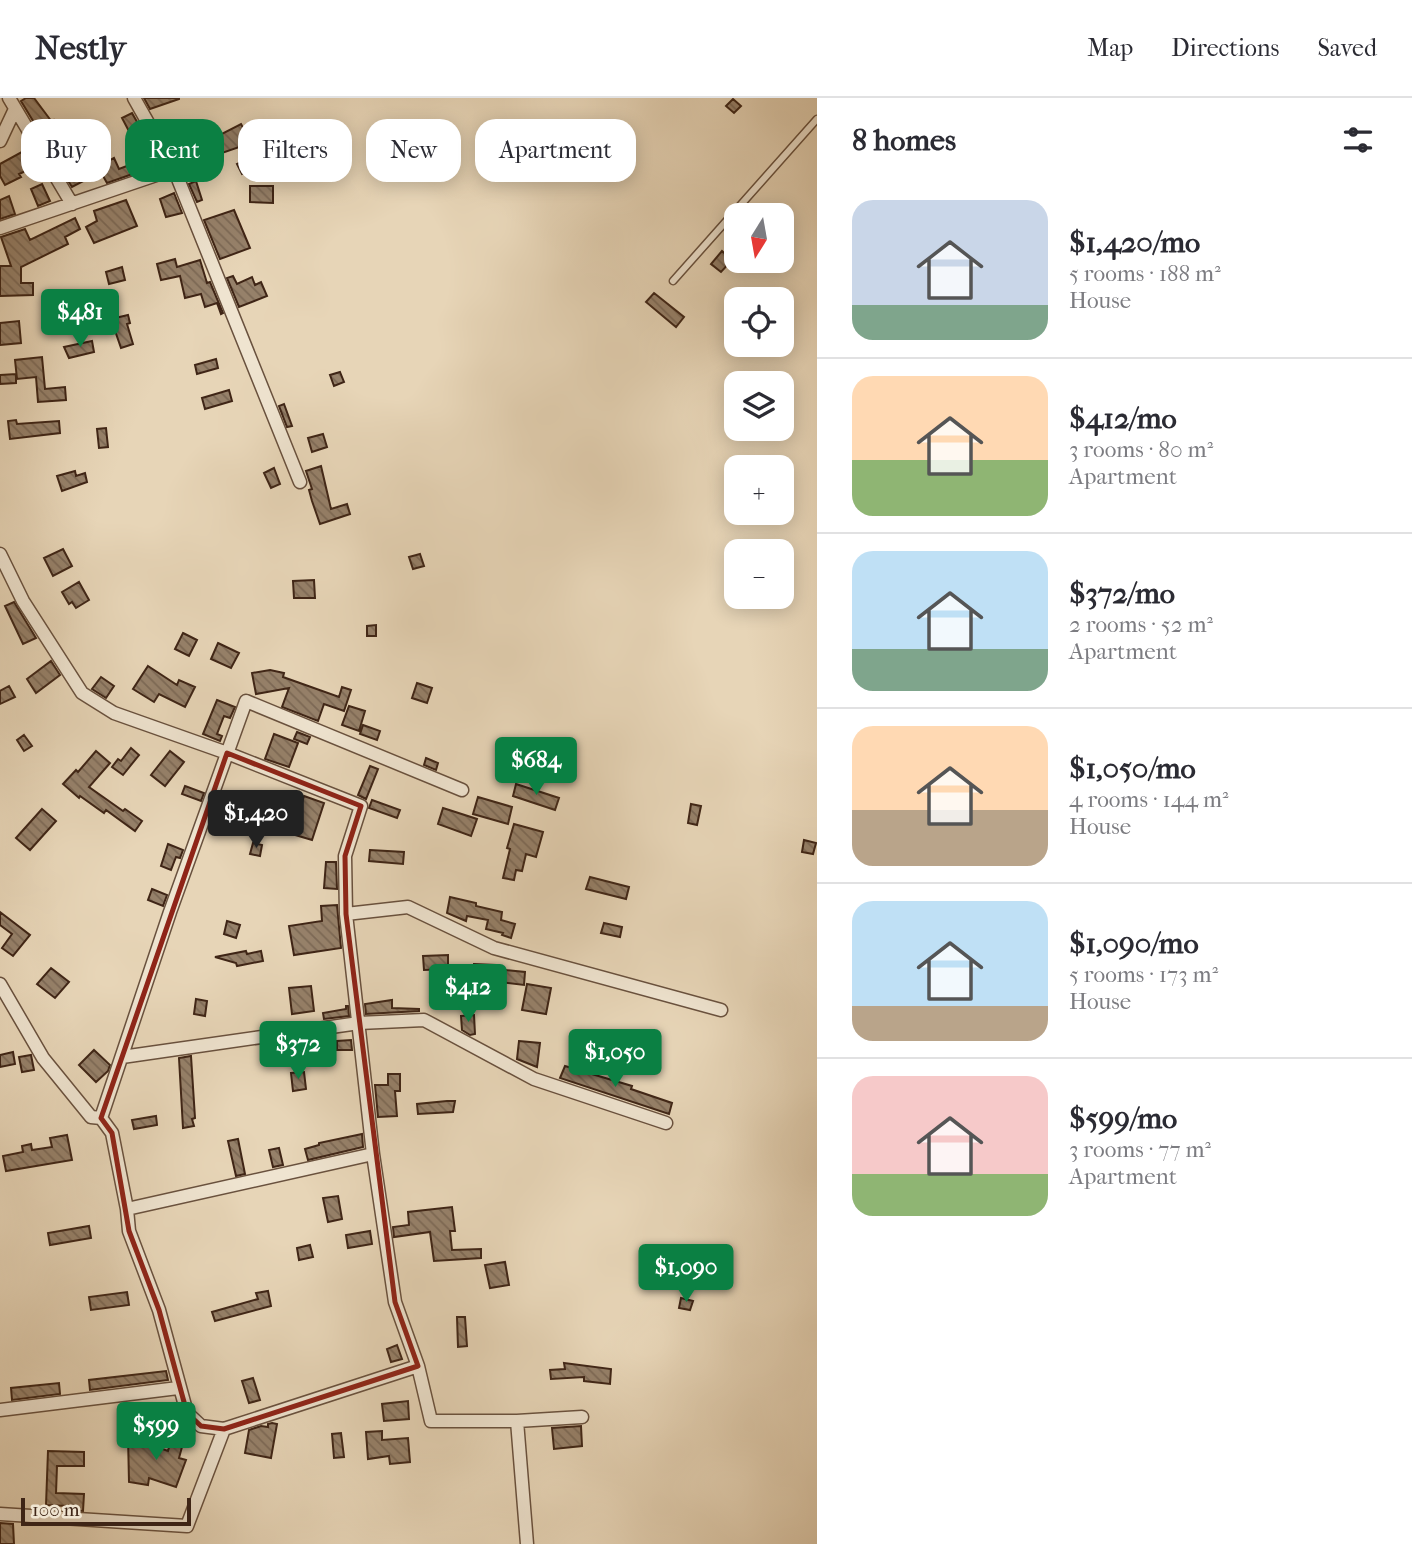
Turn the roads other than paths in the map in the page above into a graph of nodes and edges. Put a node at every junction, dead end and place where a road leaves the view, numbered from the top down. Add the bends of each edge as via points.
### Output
1 (134, 98) edge
2 (12, 104) edge
3 (817, 118) edge
4 (146, 119) edge
5 (0, 141) edge
6 (136, 182) edge
7 (179, 182) edge
8 (72, 204) junction
9 (0, 228) edge
10 (673, 281) dead end
11 (300, 482) dead end
12 (0, 554) edge
13 (227, 753) junction
14 (462, 790) dead end
15 (346, 914) junction
16 (0, 984) edge
17 (721, 1010) dead end
18 (359, 1023) junction
19 (122, 1058) junction
20 (101, 1118) junction
21 (666, 1123) dead end
22 (373, 1154) junction
23 (127, 1209) junction
24 (418, 1366) junction
25 (178, 1388) junction
26 (0, 1410) edge
27 (582, 1417) dead end
28 (517, 1421) junction
29 (224, 1429) junction
30 (0, 1514) edge
31 (527, 1544) edge

1 - 4 street
2 - 5 street
2 - 8 street
3 - 10 lane
6 - 8 street
7 - 11 street
8 - 9 street
12 - 13 street via 23,601 82,693 114,713
13 - 14 street via 246,701
13 - 15 street via 361,806 345,856
13 - 19 street
15 - 17 street via 408,908 494,948
15 - 18 street
16 - 20 street via 43,1058 91,1117
18 - 19 street
18 - 21 street via 424,1020 534,1079
18 - 22 street
19 - 20 street
20 - 23 street via 112,1133
22 - 23 street
22 - 24 street via 395,1302
23 - 25 street via 129,1231 159,1310
24 - 28 street via 431,1421
24 - 29 street
25 - 26 street
25 - 29 street via 187,1413 201,1426
27 - 28 street
28 - 31 street
29 - 30 street via 187,1526

